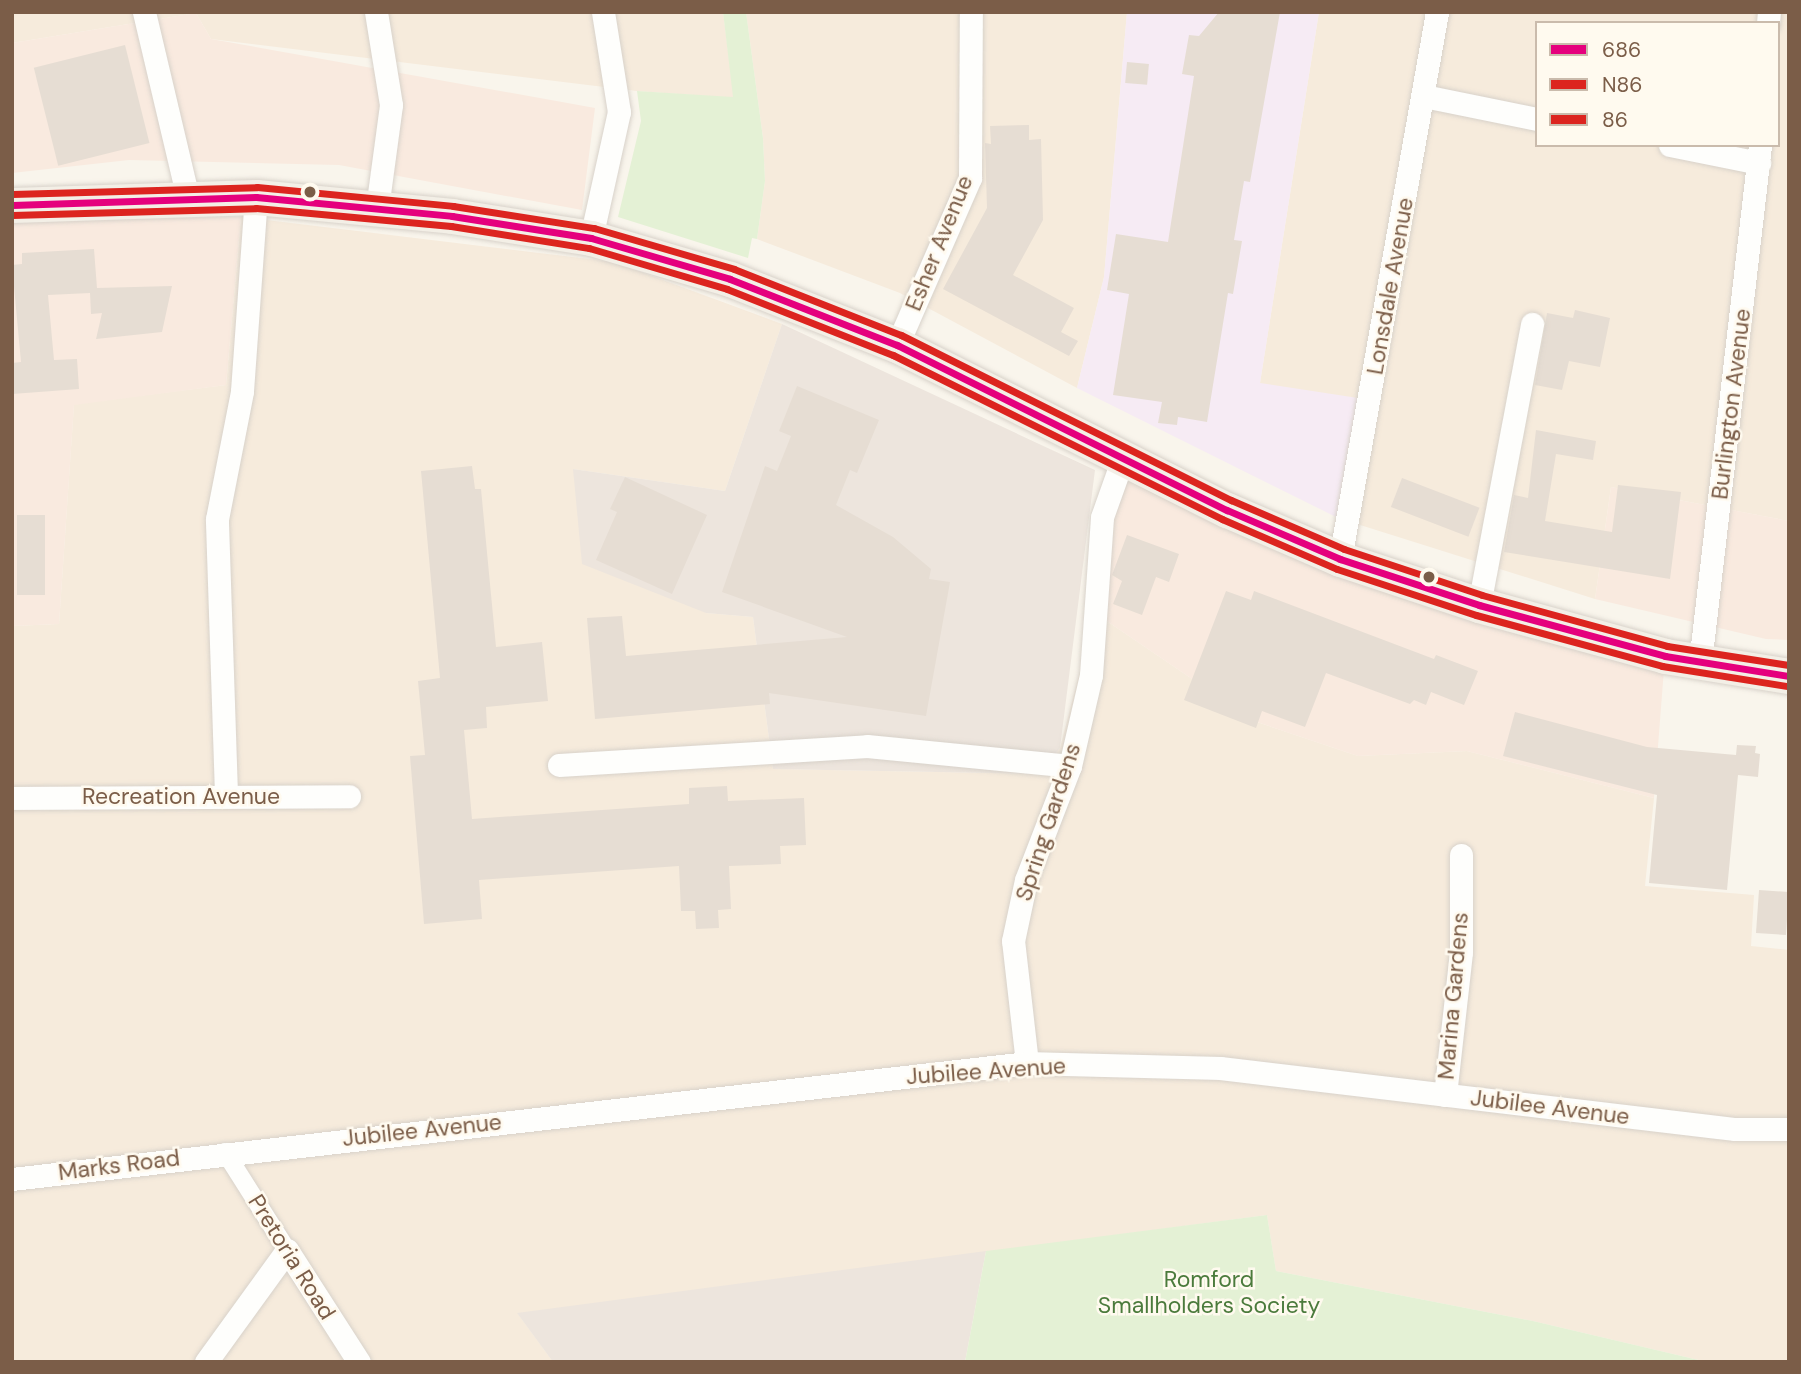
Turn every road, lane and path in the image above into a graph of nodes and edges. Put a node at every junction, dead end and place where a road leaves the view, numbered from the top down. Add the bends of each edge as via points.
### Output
1 (144, 12) edge
2 (376, 12) edge
3 (603, 12) edge
4 (971, 12) edge
5 (1437, 12) edge
6 (1424, 96) junction
7 (1535, 118) edge
8 (1690, 147) edge
9 (1760, 154) edge
10 (256, 197) junction
11 (188, 198) junction
12 (12, 205) edge
13 (377, 208) junction
14 (591, 237) junction
15 (1532, 324) dead end
16 (897, 345) junction
17 (1124, 458) junction
18 (1340, 559) junction
19 (1479, 605) junction
20 (1700, 663) junction
21 (1789, 676) edge
22 (559, 765) dead end
23 (1070, 766) junction
24 (226, 794) junction
25 (349, 796) dead end
26 (12, 798) edge
27 (1461, 855) dead end
28 (1027, 1063) junction
29 (1445, 1095) junction
30 (1789, 1129) edge
31 (225, 1152) junction
32 (12, 1178) edge
33 (287, 1250) junction
34 (206, 1362) edge
35 (359, 1362) edge

1 - 11 street
2 - 13 street via 391,105
3 - 14 street via 619,112
4 - 16 street, Esher Avenue via 970,178
5 - 6 street, Lonsdale Avenue
6 - 7 street
6 - 18 street, Lonsdale Avenue
8 - 9 street
9 - 20 street, Burlington Avenue
10 - 11 main road
10 - 13 main road
10 - 24 street via 242,391 216,519
11 - 12 main road
13 - 14 main road
14 - 16 main road via 730,279
15 - 19 street
16 - 17 main road
17 - 18 main road
17 - 23 street, Spring Gardens via 1102,517 1091,675
18 - 19 main road
19 - 20 main road
20 - 21 main road
22 - 23 street via 867,746
23 - 28 street, Spring Gardens via 1026,880 1013,941
24 - 25 street, Recreation Avenue
24 - 26 street, Recreation Avenue
27 - 29 street, Marina Gardens via 1461,952
28 - 29 street, Jubilee Avenue via 1220,1068
28 - 31 street, Jubilee Avenue
29 - 30 street, Jubilee Avenue via 1735,1129
31 - 32 street, Marks Road
31 - 33 street, Pretoria Road
33 - 34 street
33 - 35 street, Pretoria Road

